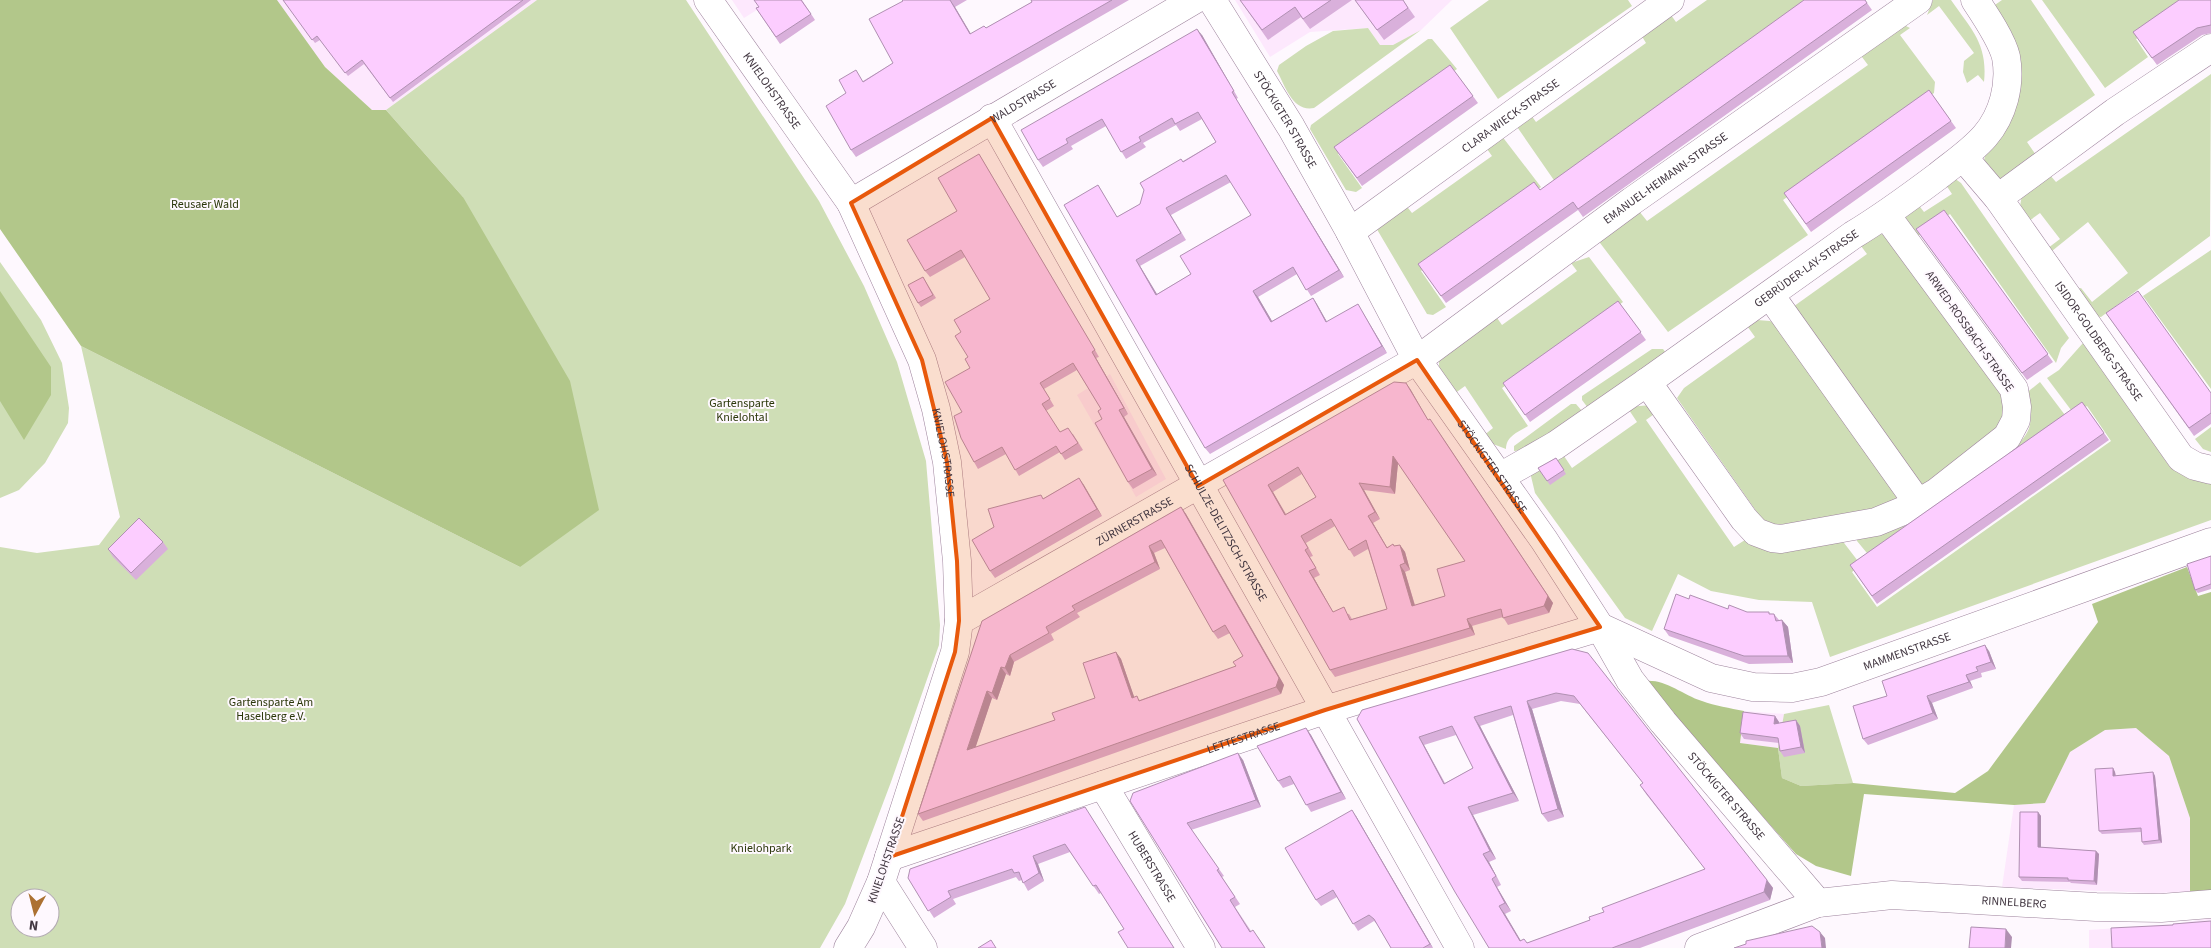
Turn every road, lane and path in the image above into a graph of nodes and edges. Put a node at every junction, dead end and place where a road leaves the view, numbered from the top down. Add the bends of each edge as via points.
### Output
1 (708, 0) edge
2 (1194, 0) edge
3 (1212, 0) edge
4 (1670, 0) edge
5 (1975, 0) edge
6 (1912, 4) edge
7 (2211, 48) edge
8 (992, 118) junction
9 (1962, 157) junction
10 (1998, 198) junction
11 (851, 203) junction
12 (1886, 215) junction
13 (1350, 232) junction
14 (1770, 295) junction
15 (1416, 360) junction
16 (1647, 382) junction
17 (2211, 470) edge
18 (1500, 477) junction
19 (1198, 486) junction
20 (1918, 503) junction
21 (2211, 542) edge
22 (958, 621) junction
23 (1600, 628) junction
24 (1325, 710) junction
25 (1103, 785) junction
26 (885, 870) junction
27 (1818, 903) junction
28 (2211, 904) edge
29 (848, 948) edge
30 (923, 948) edge
31 (1201, 948) edge
32 (1460, 948) edge
33 (1699, 948) edge

1 - 11 street, KNIELOHSTRASSE
2 - 8 street, WALDSTRASSE
3 - 13 street, STÖCKIGTER STRASSE via 1291,127
4 - 13 street, CLARA-WIECK-STRASSE
5 - 9 street, GEBRÜDER-LAY-STRASSE via 2005,56 2008,75 1998,116 1985,136
6 - 15 street, EMANUEL-HEIMANN-STRASSE
7 - 10 street via 2115,112
8 - 11 street, WALDSTRASSE
8 - 19 street, SCHULZE-DELITZSCH-STRASSE
9 - 10 street, ISIDOR-GOLDBERG-STRASSE
9 - 12 street, GEBRÜDER-LAY-STRASSE
10 - 17 street, ISIDOR-GOLDBERG-STRASSE via 2181,458
11 - 22 street, KNIELOHSTRASSE via 919,352 936,409 947,462 957,561
12 - 14 street, GEBRÜDER-LAY-STRASSE
12 - 20 street, ARWED-ROSSBACH-STRASSE via 2014,389 2017,407 2016,420 2008,437
13 - 15 street, STÖCKIGTER STRASSE
14 - 16 street, GEBRÜDER-LAY-STRASSE
14 - 20 street
15 - 18 street, STÖCKIGTER STRASSE
15 - 19 street, ZÜRNERSTRASSE
16 - 18 street, GEBRÜDER-LAY-STRASSE via 1556,445
16 - 20 street, ARWED-ROSSBACH-STRASSE via 1744,519 1763,536 1793,537 1876,522
18 - 23 street, STÖCKIGTER STRASSE
19 - 22 street, ZÜRNERSTRASSE
19 - 24 street, SCHULZE-DELITZSCH-STRASSE
21 - 23 street, MAMMENSTRASSE via 1821,682 1792,688 1754,687 1711,678
22 - 26 street, KNIELOHSTRASSE via 954,652
23 - 24 street, LETTESTRASSE
23 - 27 street, STÖCKIGTER STRASSE via 1630,680 1663,722
24 - 25 street, LETTESTRASSE
24 - 32 street, SCHULZE-DELITZSCH-STRASSE
25 - 26 street, LETTESTRASSE
25 - 31 street, HUBERSTRASSE
26 - 29 street, KNIELOHSTRASSE via 861,927
26 - 30 street
27 - 28 street, RINNELBERG via 1892,895 2096,907 2161,908
27 - 33 street, RINNELBERG

